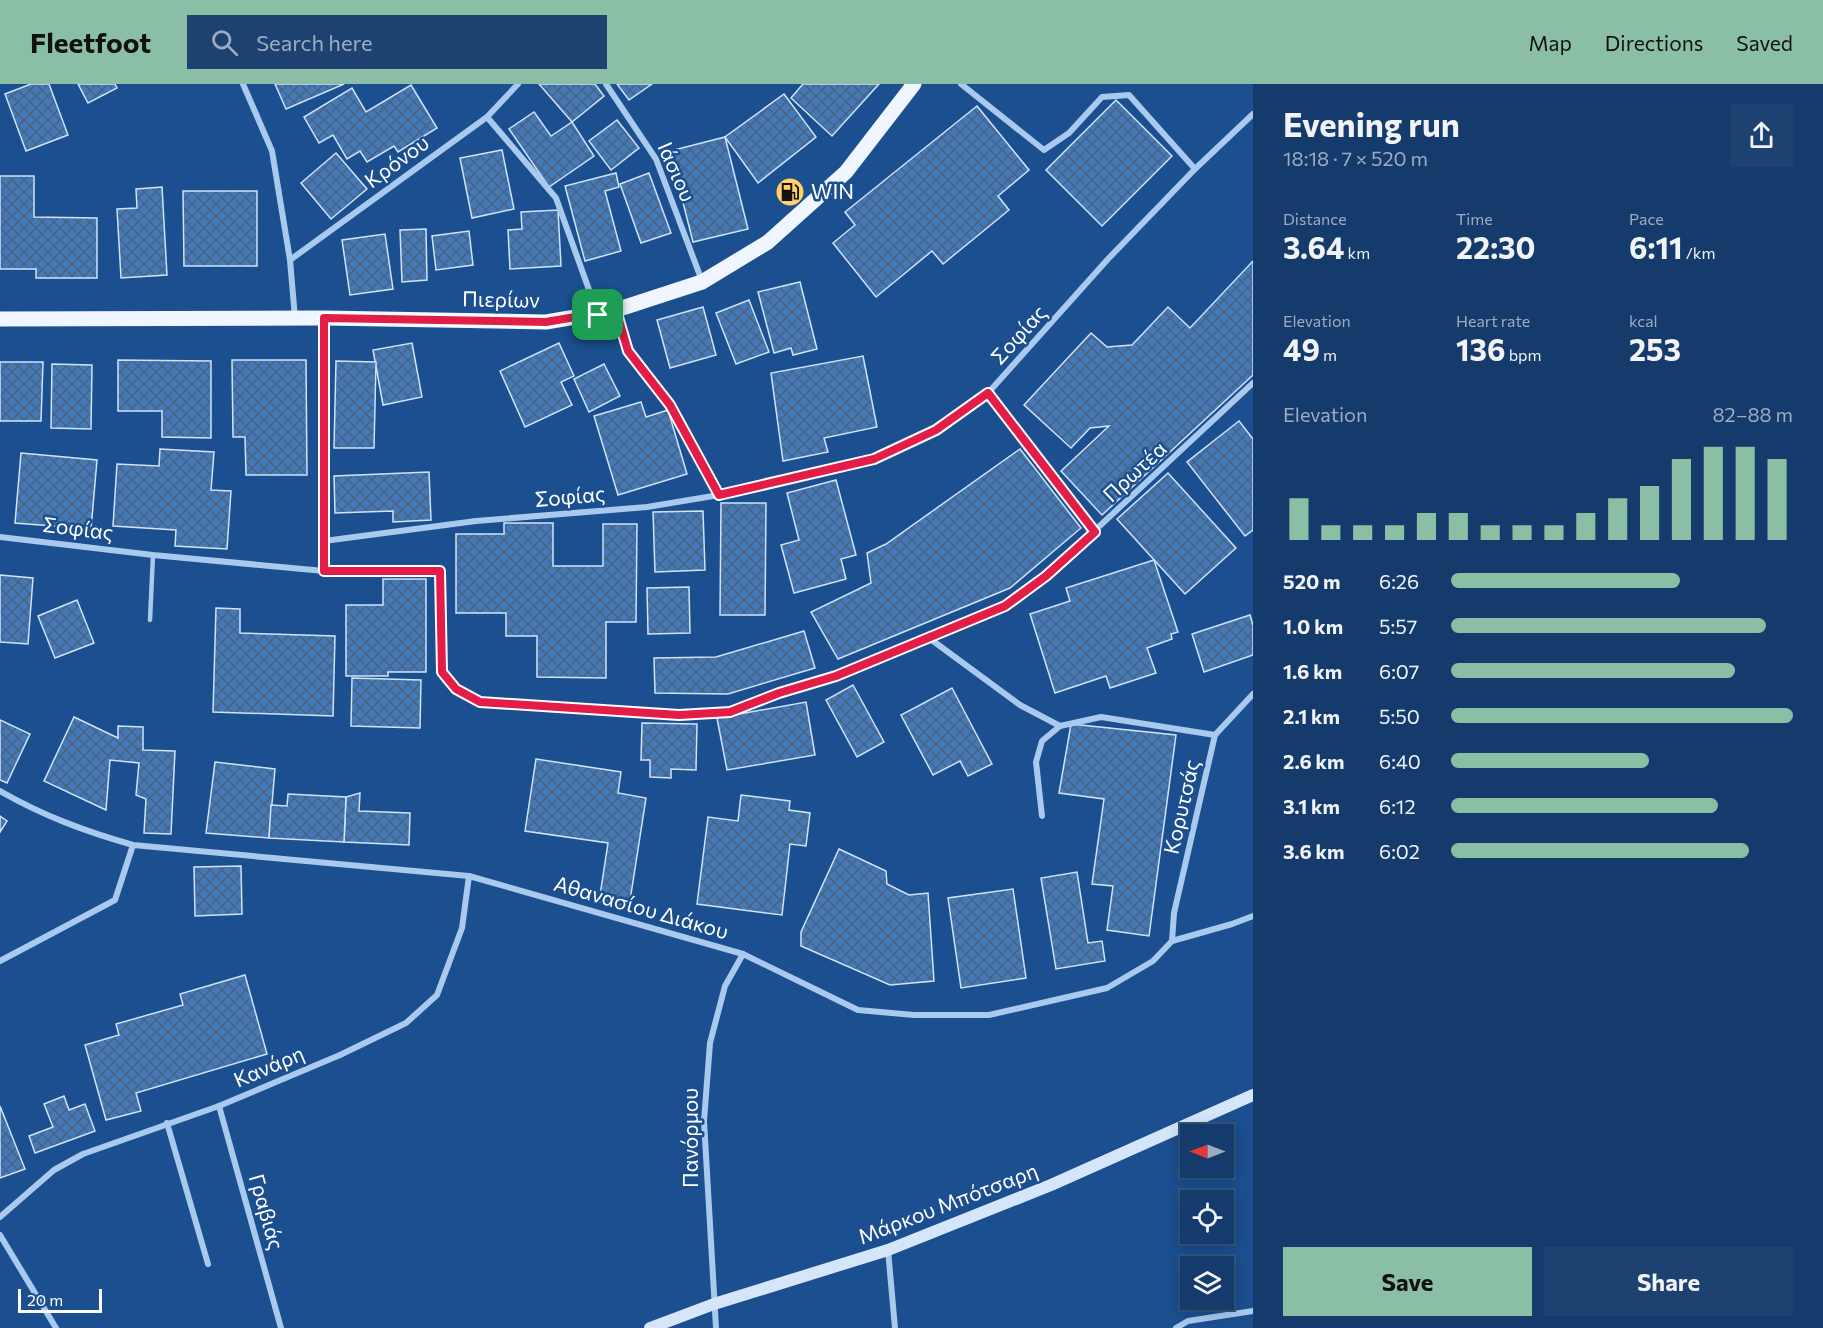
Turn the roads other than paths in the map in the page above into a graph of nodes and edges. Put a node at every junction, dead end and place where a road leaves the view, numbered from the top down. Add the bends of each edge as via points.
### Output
1 (243, 84) edge
2 (518, 84) edge
3 (606, 84) edge
4 (914, 84) edge
5 (961, 84) edge
6 (1253, 114) edge
7 (487, 117) junction
8 (1195, 169) junction
9 (290, 260) junction
10 (702, 282) junction
11 (616, 310) junction
12 (598, 315) junction
13 (295, 318) junction
14 (324, 318) junction
15 (0, 319) edge
16 (1253, 383) edge
17 (988, 393) junction
18 (719, 495) junction
19 (1095, 532) junction
20 (0, 537) edge
21 (324, 541) junction
22 (153, 555) junction
23 (324, 571) junction
24 (150, 620) dead end
25 (929, 638) junction
26 (456, 689) joint
27 (1253, 694) edge
28 (1060, 726) junction
29 (1215, 735) junction
30 (0, 791) edge
31 (1041, 816) dead end
32 (133, 845) junction
33 (469, 876) junction
34 (1253, 916) edge
35 (1172, 941) junction
36 (743, 954) junction
37 (0, 961) edge
38 (1253, 1095) edge
39 (219, 1106) junction
40 (167, 1123) junction
41 (0, 1217) edge
42 (0, 1235) edge
43 (888, 1250) junction
44 (208, 1264) dead end
45 (714, 1304) junction
46 (1253, 1311) edge
47 (56, 1328) edge
48 (281, 1328) edge
49 (650, 1328) edge
50 (716, 1328) edge
51 (894, 1328) edge
52 (1176, 1328) edge

1 - 9 street via 272,151
2 - 7 street, Κρόνου
3 - 10 street, Ιάσιου via 656,159
4 - 10 main road, Πιερίων via 846,172 768,242
5 - 8 street via 1044,150 1069,133 1102,97 1129,95
6 - 8 street, Σοφίας
7 - 9 street, Κρόνου
7 - 12 street via 556,198
8 - 17 street, Σοφίας
9 - 13 street
10 - 11 main road, Πιερίων
11 - 12 main road, Πιερίων
11 - 18 street via 628,351 670,405
12 - 14 main road, Πιερίων via 546,322
13 - 14 main road, Πιερίων
13 - 15 main road, Πιερίων
14 - 21 street
16 - 19 street, Πρωτέα
17 - 18 street, Σοφίας via 936,430 874,459
17 - 19 street
18 - 21 street, Σοφίας via 647,507 476,521
19 - 25 street, Πρωτέα via 1005,606
20 - 22 street, Σοφίας
21 - 23 street
22 - 23 street, Σοφίας
22 - 24 lane
23 - 26 street, Σοφίας via 440,571 442,672
25 - 26 street, Πρωτέα via 836,676 730,712 679,715 480,702
25 - 28 street via 1020,705
27 - 29 street, Κορυτσάς
28 - 29 street via 1101,717
28 - 31 street via 1042,741 1036,762
29 - 35 street, Κορυτσάς via 1174,913
30 - 32 street, Αθανασίου Διάκου via 33,810
32 - 33 street, Αθανασίου Διάκου
32 - 37 street via 115,900
33 - 36 street, Αθανασίου Διάκου
33 - 39 street, Κανάρη via 462,928 437,995 406,1023 340,1056
34 - 35 street, Αθανασίου Διάκου
35 - 36 street, Αθανασίου Διάκου via 1153,961 1107,988 989,1015 858,1010
36 - 45 street, Πανόρμου via 725,986 710,1043 704,1122
38 - 43 street, Μάρκου Μπότσαρη via 1051,1185
39 - 40 street, Κανάρη
39 - 48 street, Γραβιάς
40 - 41 street, Κανάρη via 83,1154 54,1170
40 - 44 street
42 - 47 street
43 - 45 street, Μάρκου Μπότσαρη
43 - 51 street
45 - 49 street, Μάρκου Μπότσαρη
45 - 50 street, Πανόρμου
46 - 52 street via 1188,1321

